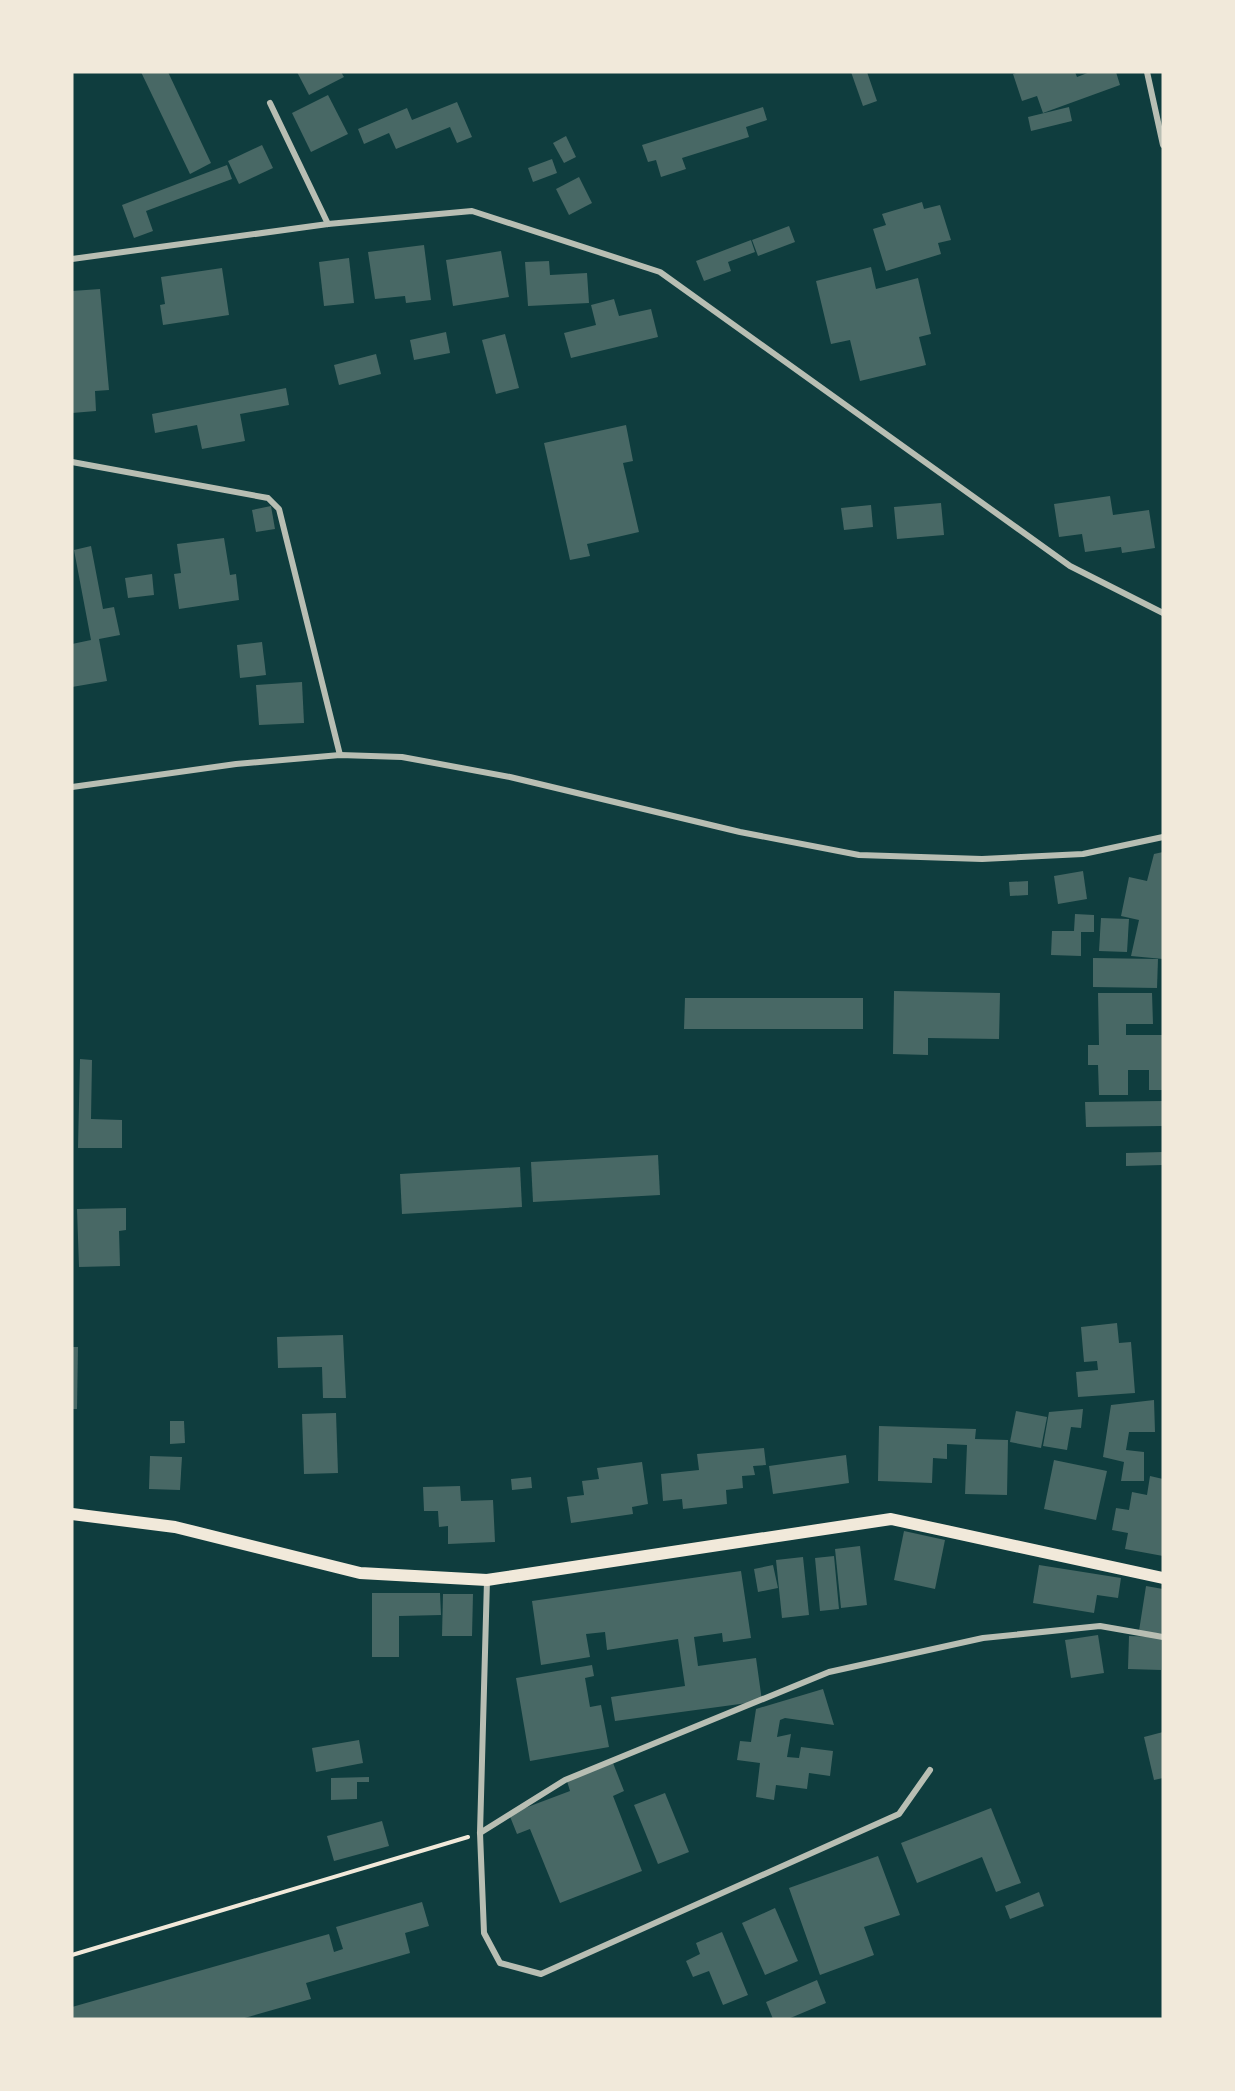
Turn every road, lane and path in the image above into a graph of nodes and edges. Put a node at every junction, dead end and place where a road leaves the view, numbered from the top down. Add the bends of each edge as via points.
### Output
1 (1147, 72) edge
2 (270, 103) dead end
3 (1163, 145) edge
4 (328, 224) junction
5 (72, 258) edge
6 (72, 462) edge
7 (1163, 613) edge
8 (340, 755) junction
9 (72, 787) edge
10 (1163, 837) edge
11 (72, 1514) edge
12 (1163, 1578) edge
13 (487, 1580) junction
14 (1163, 1638) edge
15 (930, 1770) dead end
16 (480, 1833) junction
17 (72, 1955) edge

1 - 3 street
2 - 4 street
4 - 5 street
4 - 7 street via 472,211 660,272 1070,566
6 - 8 street via 268,498 279,509
8 - 9 street via 236,764
8 - 10 street via 402,757 510,777 740,832 859,855 982,859 1083,854
11 - 13 main road via 176,1527 360,1573
12 - 13 main road via 891,1519
13 - 16 street
14 - 16 street via 1100,1626 983,1638 830,1672 565,1780
15 - 16 street via 899,1814 541,1974 500,1963 484,1933
16 - 17 path

